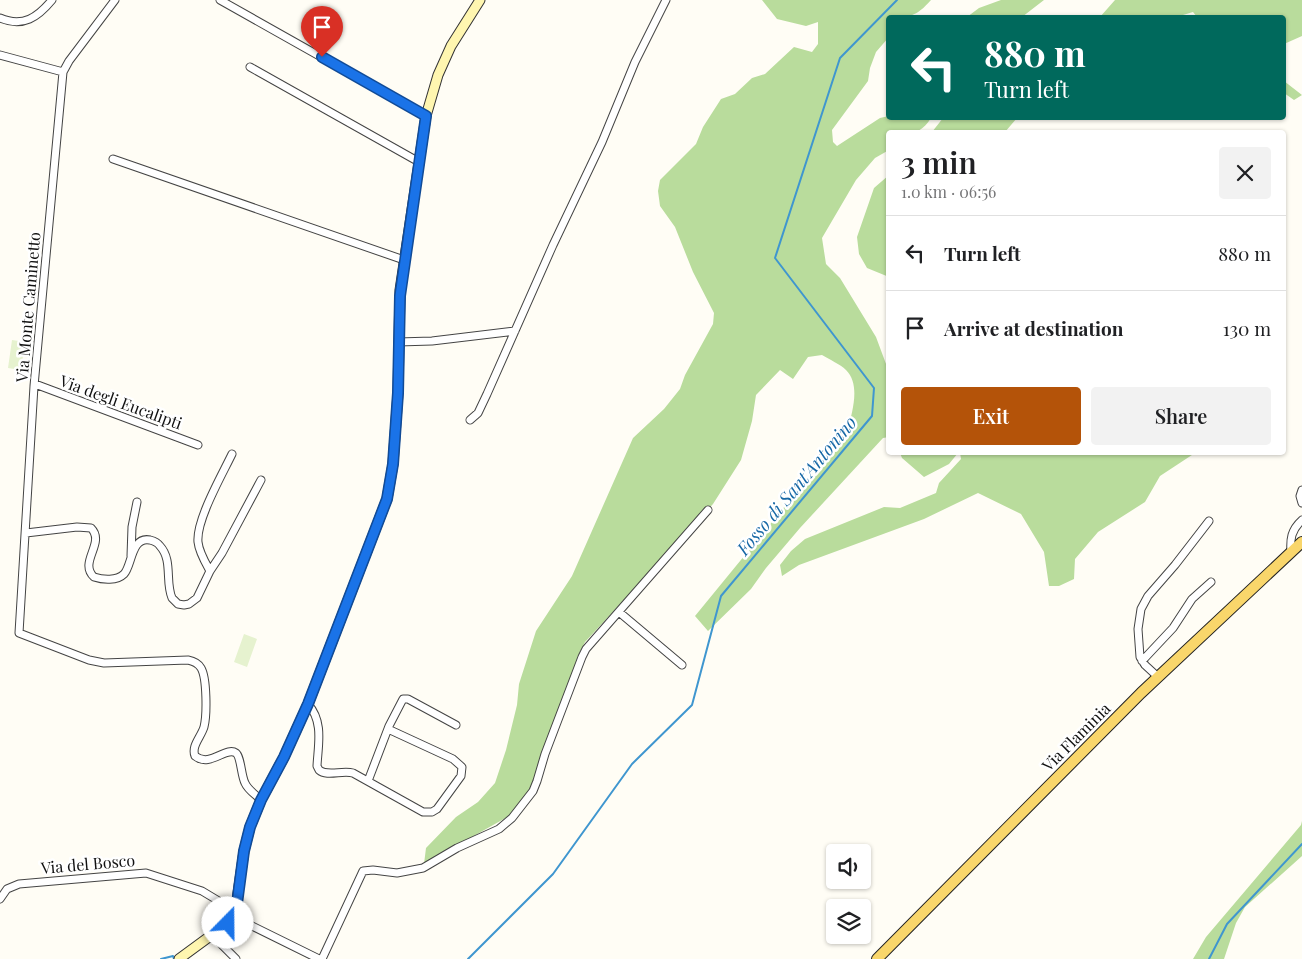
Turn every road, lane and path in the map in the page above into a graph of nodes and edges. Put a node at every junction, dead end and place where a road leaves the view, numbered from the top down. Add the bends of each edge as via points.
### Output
1 (52, 0) edge
2 (115, 0) edge
3 (220, 0) edge
4 (480, 0) edge
5 (666, 0) edge
6 (0, 18) edge
7 (0, 55) edge
8 (250, 67) dead end
9 (63, 72) junction
10 (426, 116) junction
11 (113, 159) dead end
12 (419, 162) junction
13 (404, 260) junction
14 (515, 331) junction
15 (398, 342) junction
16 (35, 384) junction
17 (470, 420) dead end
18 (198, 445) dead end
19 (232, 454) dead end
20 (261, 480) dead end
21 (1302, 490) edge
22 (136, 502) dead end
23 (1302, 503) edge
24 (708, 510) dead end
25 (1302, 520) edge
26 (1209, 521) dead end
27 (26, 533) junction
28 (1302, 542) edge
29 (1291, 553) junction
30 (131, 556) junction
31 (210, 571) junction
32 (1211, 582) dead end
33 (618, 612) junction
34 (1142, 662) junction
35 (682, 665) dead end
36 (1158, 677) junction
37 (308, 704) junction
38 (456, 725) dead end
39 (388, 729) junction
40 (368, 781) junction
41 (261, 800) junction
42 (0, 899) edge
43 (235, 914) junction
44 (212, 935) junction
45 (179, 959) edge
46 (236, 959) edge
47 (320, 959) edge
48 (877, 959) edge

1 - 6 street via 28,21
2 - 9 street, Via Monte Caminetto
3 - 10 street
4 - 10 street via 448,53
5 - 14 street
7 - 9 street
8 - 12 street
9 - 16 street, Via Monte Caminetto
10 - 12 street
11 - 13 street
12 - 13 street
13 - 15 street
14 - 15 street
14 - 17 street via 480,409
15 - 37 street via 398,393 387,499
16 - 18 street, Via degli Eucalipti
16 - 27 street, Via Monte Caminetto
19 - 31 street via 198,534 199,548
20 - 31 street
21 - 23 street
22 - 30 street
24 - 33 street
25 - 29 street via 1291,534
26 - 34 street via 1143,605 1138,629
27 - 30 street via 91,528 95,532 95,540 88,567 92,575 101,579 123,575
27 - 41 street, Via Monte Caminetto via 19,632 104,663 194,662 203,675 205,719 202,734 194,748 195,756 206,760 236,753 245,783
28 - 29 main road, Via Flaminia
29 - 36 main road, Via Flaminia
30 - 31 street via 144,540 158,544 167,562 170,596 181,605 190,604 197,598
32 - 34 street via 1192,599
33 - 35 street
33 - 47 street via 582,657 538,781 512,818 499,829 423,868 397,873 363,871
34 - 36 street
36 - 48 main road, Via Flaminia
37 - 40 street via 317,718 320,738 318,770 326,774 347,772
37 - 41 street
38 - 39 street via 405,698
39 - 40 street
39 - 40 street via 453,758 462,768 461,776 437,809 428,813
41 - 43 street via 246,838
42 - 43 street, Via del Bosco via 7,889 19,884 146,872 202,891
43 - 44 street
43 - 47 street, Via del Bosco via 246,923
44 - 45 street
44 - 46 street

